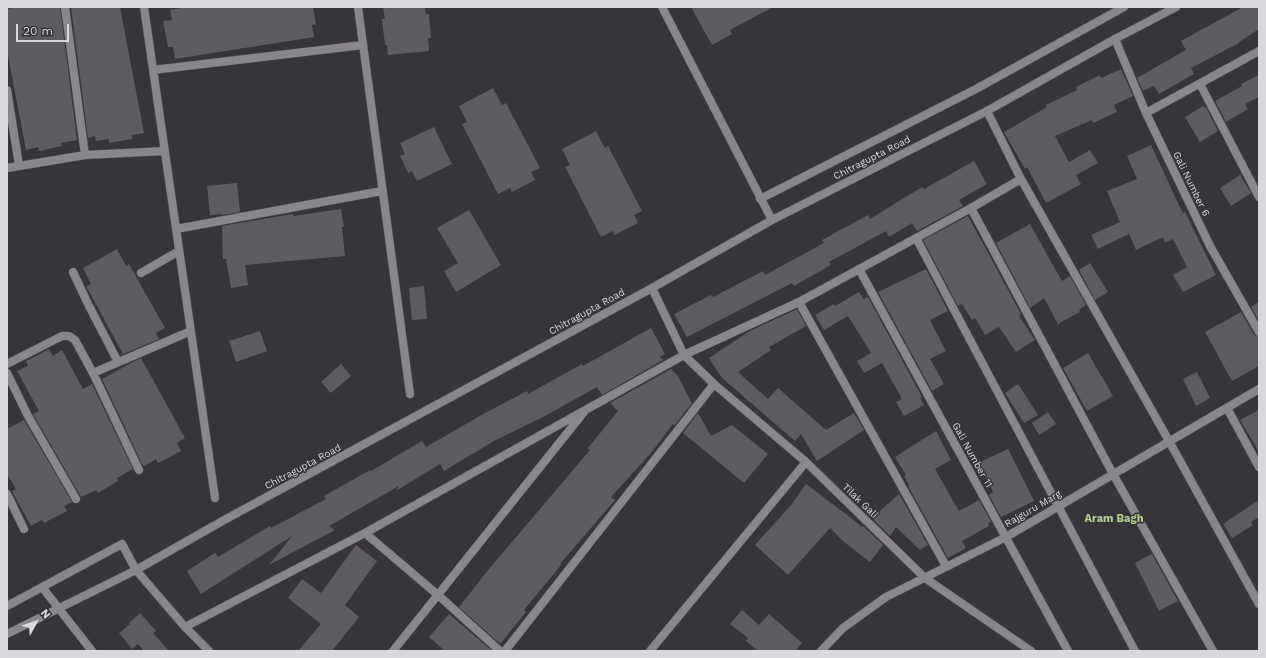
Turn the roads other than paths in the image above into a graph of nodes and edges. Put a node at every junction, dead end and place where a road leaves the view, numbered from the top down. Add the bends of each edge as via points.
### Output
1 (65, 7) edge
2 (144, 7) edge
3 (147, 7) edge
4 (358, 7) edge
5 (662, 7) edge
6 (1124, 7) edge
7 (1176, 7) edge
8 (1115, 39) junction
9 (363, 45) junction
10 (1258, 54) edge
11 (153, 70) junction
12 (1200, 84) junction
13 (7, 90) edge
14 (987, 111) junction
15 (1146, 113) junction
16 (165, 151) junction
17 (86, 156) junction
18 (18, 165) junction
19 (7, 168) edge
20 (1021, 179) junction
21 (382, 191) junction
22 (1259, 197) edge
23 (760, 199) junction
24 (971, 208) junction
25 (772, 220) junction
26 (176, 229) junction
27 (916, 238) junction
28 (179, 251) junction
29 (859, 269) junction
30 (73, 272) dead end
31 (141, 273) dead end
32 (652, 288) junction
33 (799, 302) junction
34 (191, 331) junction
35 (1259, 332) edge
36 (684, 355) junction
37 (118, 362) junction
38 (7, 364) edge
39 (7, 373) edge
40 (93, 373) junction
41 (714, 384) junction
42 (10, 386) edge
43 (1259, 389) edge
44 (410, 394) dead end
45 (1227, 408) junction
46 (587, 409) junction
47 (1169, 440) junction
48 (806, 462) junction
49 (1259, 467) edge
50 (139, 470) dead end
51 (1113, 474) junction
52 (7, 494) edge
53 (76, 498) dead end
54 (215, 498) dead end
55 (1058, 507) junction
56 (24, 529) dead end
57 (365, 533) junction
58 (1006, 537) junction
59 (946, 566) junction
60 (136, 570) junction
61 (925, 578) junction
62 (42, 588) junction
63 (438, 595) junction
64 (1259, 604) edge
65 (7, 606) edge
66 (57, 608) junction
67 (185, 627) junction
68 (7, 634) edge
69 (1025, 649) edge
70 (92, 651) edge
71 (209, 651) edge
72 (393, 651) edge
73 (500, 651) edge
74 (505, 651) edge
75 (650, 651) edge
76 (821, 651) edge
77 (1068, 651) edge
78 (1135, 651) edge
79 (1212, 651) edge

1 - 17 street
2 - 3 street
2 - 11 street
4 - 9 street
5 - 23 street
6 - 23 street, Chitragupta Road via 976,90
7 - 8 street, Chitragupta Road
8 - 14 street, Chitragupta Road
8 - 15 street, Gali Number 6
9 - 11 street
9 - 21 street
10 - 12 street
11 - 16 street
12 - 15 street
12 - 22 street
13 - 18 street
14 - 20 street
14 - 25 street, Chitragupta Road
15 - 35 street, Gali Number 6 via 1210,246
16 - 17 street
16 - 26 street
17 - 18 street
18 - 19 street
20 - 24 street
20 - 47 street
21 - 26 street
21 - 44 street
23 - 25 street
24 - 27 street
24 - 51 street
25 - 32 street, Chitragupta Road
26 - 28 street
27 - 29 street
27 - 55 street
28 - 31 street
28 - 34 street
29 - 33 street
29 - 58 street, Gali Number 11
30 - 37 street
32 - 36 street
32 - 60 street, Chitragupta Road
33 - 36 street
33 - 59 street
34 - 37 street
34 - 54 street
36 - 41 street, Tilak Gali
36 - 46 street
37 - 40 street
38 - 40 street via 62,336 69,336 75,340
39 - 42 street
40 - 50 street
41 - 48 street, Tilak Gali
41 - 74 street
42 - 53 street
43 - 45 street, Rajguru Marg
45 - 47 street, Rajguru Marg
45 - 49 street
46 - 57 street
46 - 63 street
47 - 51 street, Rajguru Marg
47 - 64 street
48 - 61 street, Tilak Gali
48 - 75 street
51 - 55 street, Rajguru Marg
51 - 79 street
52 - 56 street
55 - 58 street, Rajguru Marg
55 - 78 street
57 - 63 street
57 - 67 street
58 - 59 street, Rajguru Marg
58 - 77 street, Gali Number 11
59 - 61 street, Rajguru Marg
60 - 62 street via 122,544
60 - 66 street, Chitragupta Road
60 - 67 street
61 - 69 street, Tilak Gali
61 - 76 street, Rajguru Marg via 886,597 843,628
62 - 65 street
62 - 66 street
63 - 72 street
63 - 73 street
66 - 68 street, Chitragupta Road
66 - 70 street
67 - 71 street

